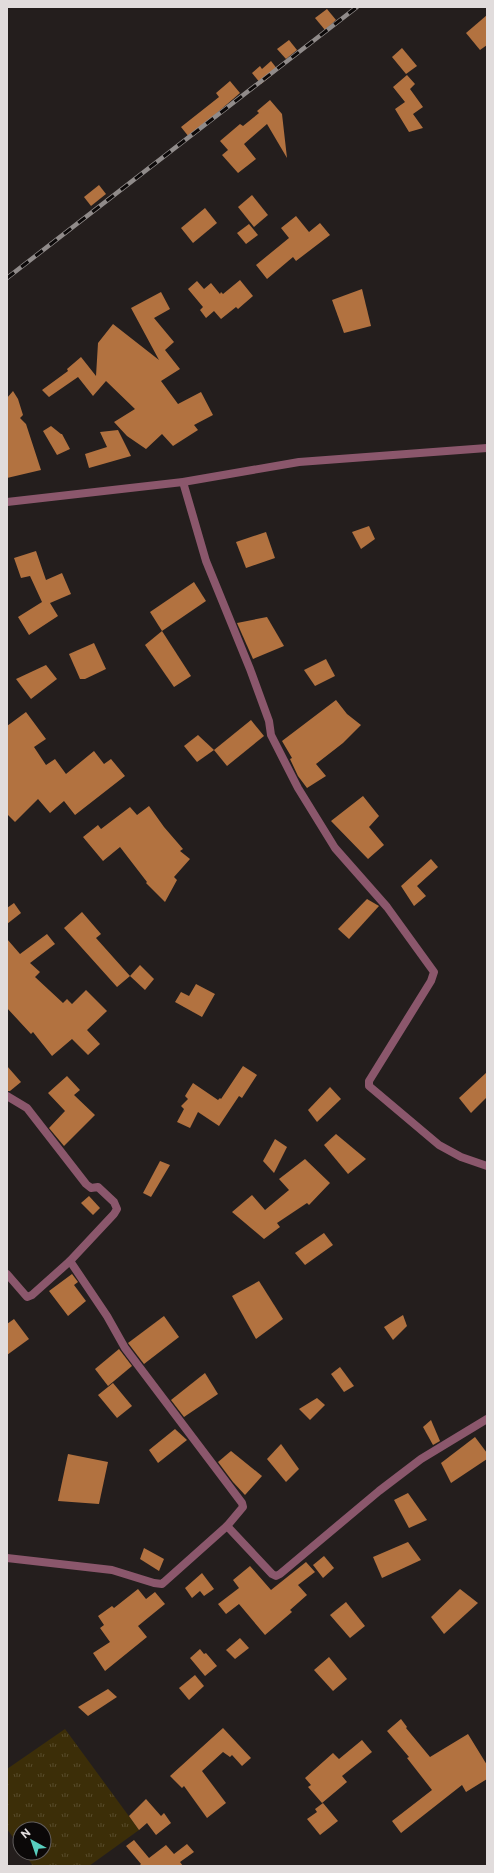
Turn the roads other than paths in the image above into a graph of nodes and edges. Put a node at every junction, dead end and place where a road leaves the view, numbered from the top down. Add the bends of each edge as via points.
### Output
1 (487, 448) edge
2 (183, 482) junction
3 (7, 502) edge
4 (7, 1096) edge
5 (487, 1166) edge
6 (70, 1261) junction
7 (7, 1274) edge
8 (487, 1419) edge
9 (227, 1526) junction
10 (7, 1558) edge

1 - 2 street via 299,462
2 - 3 street
2 - 5 street via 206,561 250,669 269,721 271,734 298,788 335,848 387,907 434,972 369,1081 369,1086 439,1145 461,1157
4 - 6 street via 26,1108 86,1184 91,1188 98,1187 114,1202 117,1209
6 - 7 street via 27,1296
6 - 9 street via 125,1348 242,1503 242,1510
8 - 9 street via 421,1459 276,1576
9 - 10 street via 162,1584 112,1570

